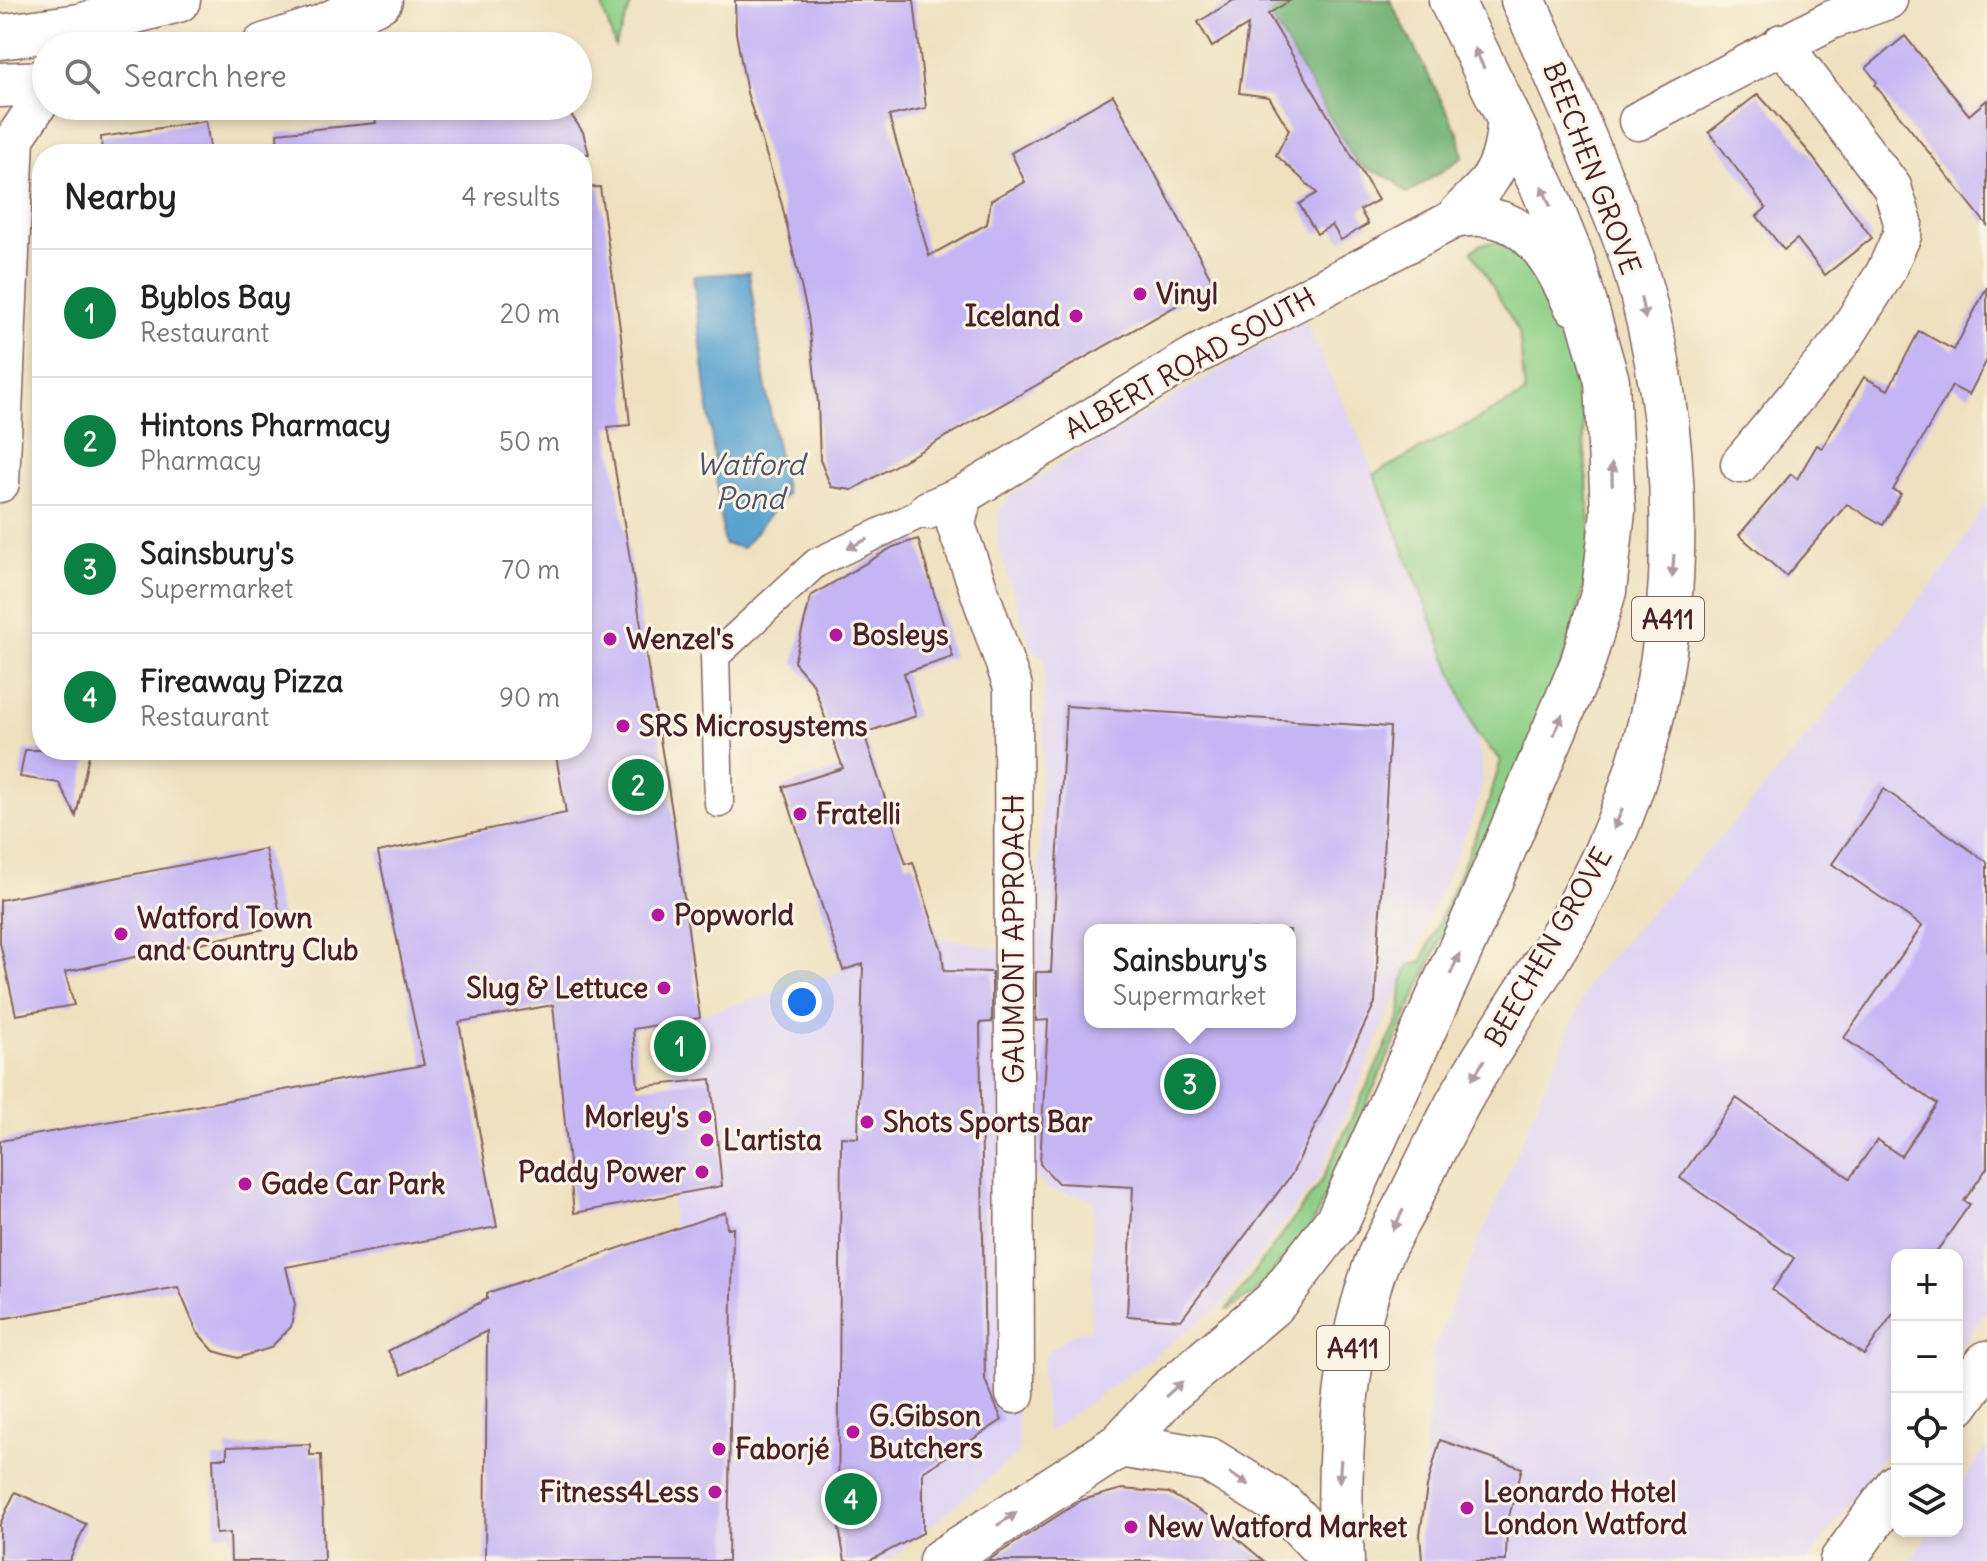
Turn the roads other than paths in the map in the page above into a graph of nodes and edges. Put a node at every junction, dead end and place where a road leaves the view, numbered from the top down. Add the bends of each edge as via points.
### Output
1 (178, 0) edge
2 (380, 0) edge
3 (1451, 0) edge
4 (1523, 0) edge
5 (1888, 0) edge
6 (36, 32) edge
7 (307, 32) edge
8 (32, 33) edge
9 (0, 37) edge
10 (1782, 43) junction
11 (32, 84) edge
12 (0, 85) edge
13 (32, 113) edge
14 (1507, 115) junction
15 (1638, 121) dead end
16 (1454, 219) junction
17 (1607, 381) junction
18 (1740, 464) dead end
19 (0, 483) edge
20 (963, 495) junction
21 (928, 510) joint
22 (719, 803) dead end
23 (1987, 1363) edge
24 (1015, 1394) dead end
25 (1963, 1396) edge
26 (1120, 1445) junction
27 (1891, 1494) edge
28 (941, 1561) edge
29 (1335, 1561) edge
30 (1342, 1561) edge
31 (1842, 1561) edge

1 - 6 main road
2 - 7 main road
14 -> 3 main road, BEECHEN GROVE / A411
4 -> 30 main road, BEECHEN GROVE / A411 via 1585,138 1636,275 1662,396 1671,475 1674,553 1666,639 1643,743 1591,885 1464,1093 1374,1270 1348,1368 1339,1494
5 - 10 street
8 - 9 main road
10 - 15 street
10 - 18 street via 1892,187 1902,235 1842,341
11 - 12 main road
13 - 19 street via 15,138
14 - 16 street, ALBERT ROAD SOUTH via 1500,161
17 -> 14 main road, BEECHEN GROVE / A411 via 1572,259
16 - 17 street, ALBERT ROAD SOUTH via 1496,216 1533,242 1553,265
16 - 20 street, ALBERT ROAD SOUTH via 1194,356
26 -> 17 main road, BEECHEN GROVE / A411 via 1168,1393 1275,1302 1338,1220 1378,1138 1582,665 1604,591 1613,511
20 - 21 street, ALBERT ROAD SOUTH
20 - 24 street, GAUMONT APPROACH via 956,525 1013,687
21 -> 22 street via 816,563 715,656
23 - 25 main road
28 -> 26 main road, A411
26 -> 29 main road via 1209,1460 1282,1505
27 - 31 main road

